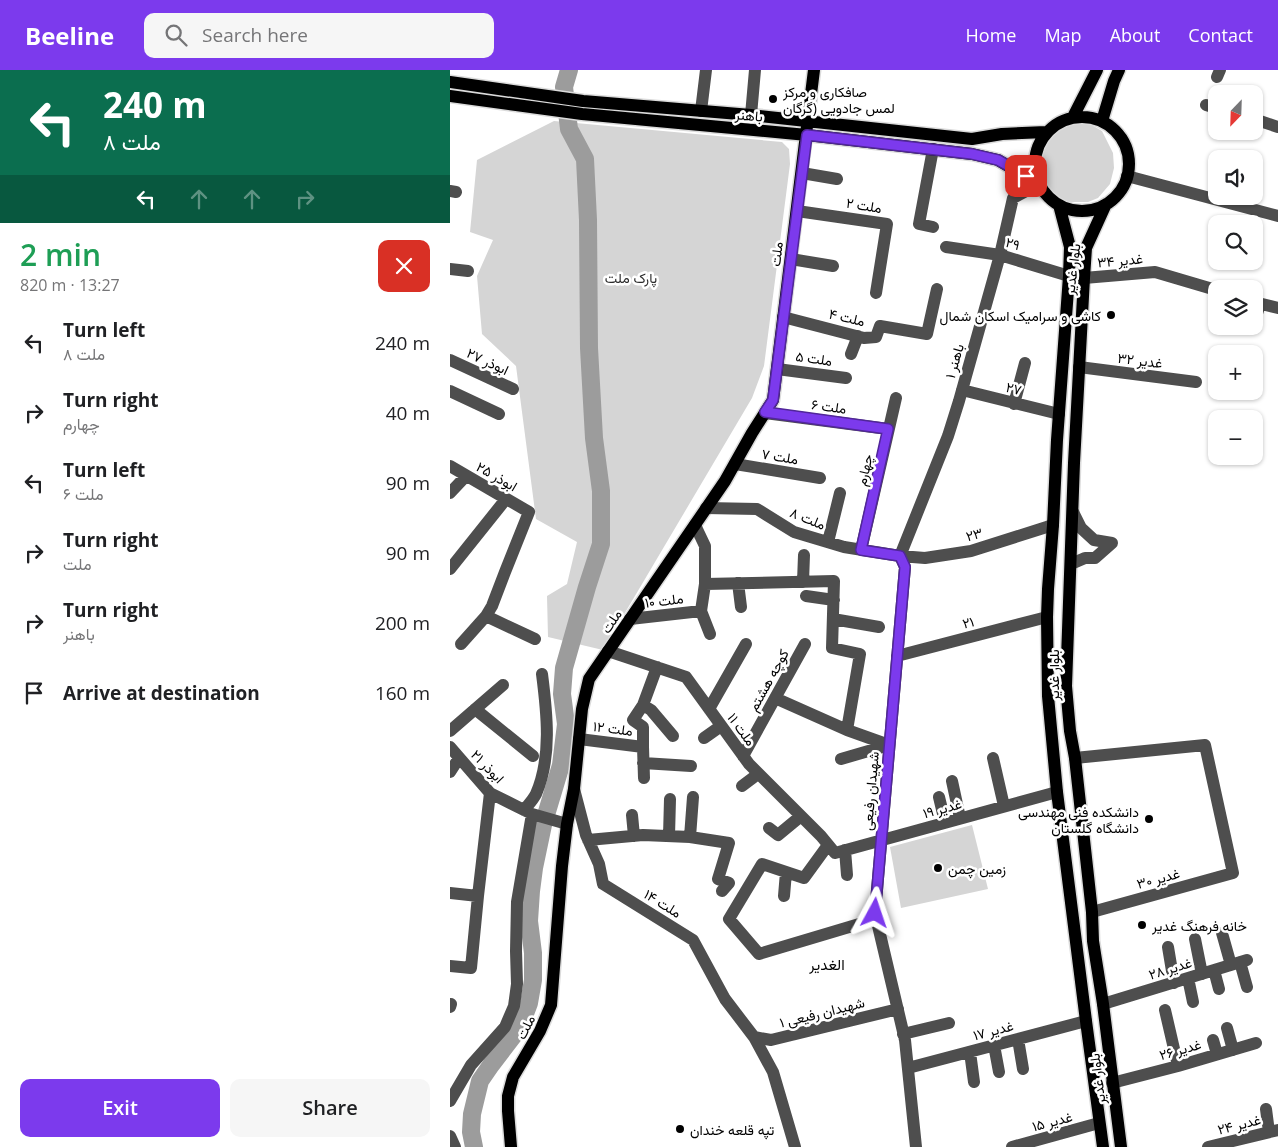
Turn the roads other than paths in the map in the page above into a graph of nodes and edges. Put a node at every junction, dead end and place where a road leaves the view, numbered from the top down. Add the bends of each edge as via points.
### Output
1 (706, 70) edge
2 (755, 70) edge
3 (814, 70) edge
4 (1097, 70) edge
5 (1118, 70) edge
6 (450, 82) edge
7 (450, 96) edge
8 (701, 111) junction
9 (751, 115) junction
10 (1073, 117) junction
11 (808, 121) junction
12 (1102, 121) junction
13 (1263, 122) edge
14 (1278, 127) edge
15 (1046, 132) junction
16 (807, 135) junction
17 (933, 149) junction
18 (802, 173) junction
19 (1127, 176) junction
20 (837, 179) dead end
21 (1039, 184) junction
22 (1106, 204) junction
23 (1059, 205) junction
24 (797, 210) junction
25 (1278, 216) edge
26 (933, 227) dead end
27 (946, 247) dead end
28 (1000, 255) junction
29 (791, 259) junction
30 (833, 266) dead end
31 (450, 268) edge
32 (468, 271) dead end
33 (1069, 276) junction
34 (1084, 278) junction
35 (1208, 288) edge
36 (937, 290) dead end
37 (876, 293) dead end
38 (1263, 304) edge
39 (1278, 308) edge
40 (783, 318) junction
41 (858, 336) junction
42 (851, 354) dead end
43 (450, 360) edge
44 (1025, 364) dead end
45 (1079, 367) junction
46 (777, 368) junction
47 (846, 378) dead end
48 (1196, 382) dead end
49 (513, 389) dead end
50 (962, 390) junction
51 (450, 391) edge
52 (896, 398) dead end
53 (1014, 404) junction
54 (765, 412) junction
55 (498, 414) dead end
56 (1059, 414) junction
57 (888, 429) junction
58 (735, 464) junction
59 (450, 466) edge
60 (466, 476) junction
61 (820, 478) dead end
62 (450, 493) edge
63 (840, 493) dead end
64 (506, 498) junction
65 (706, 508) junction
66 (1073, 512) junction
67 (694, 525) junction
68 (1053, 525) junction
69 (828, 542) junction
70 (861, 550) junction
71 (804, 555) dead end
72 (900, 556) junction
73 (1071, 564) junction
74 (450, 569) edge
75 (803, 582) junction
76 (705, 584) junction
77 (738, 584) junction
78 (806, 596) dead end
79 (834, 600) junction
80 (741, 607) dead end
81 (701, 610) junction
82 (486, 616) junction
83 (1047, 617) junction
84 (630, 619) junction
85 (833, 619) junction
86 (879, 627) dead end
87 (710, 634) dead end
88 (535, 639) dead end
89 (461, 644) dead end
90 (746, 644) dead end
91 (805, 644) dead end
92 (608, 651) junction
93 (897, 656) junction
94 (657, 667) junction
95 (542, 674) dead end
96 (503, 685) dead end
97 (775, 698) junction
98 (643, 706) junction
99 (475, 709) junction
100 (709, 709) junction
101 (721, 726) junction
102 (848, 730) junction
103 (450, 731) edge
104 (674, 736) dead end
105 (704, 738) dead end
106 (579, 739) junction
107 (890, 745) junction
108 (450, 747) edge
109 (643, 747) junction
110 (533, 756) dead end
111 (743, 756) junction
112 (460, 758) junction
113 (841, 758) dead end
114 (993, 758) dead end
115 (1075, 758) junction
116 (644, 763) junction
117 (691, 766) dead end
118 (450, 772) edge
119 (758, 774) junction
120 (644, 778) dead end
121 (952, 781) dead end
122 (742, 786) dead end
123 (574, 789) junction
124 (1057, 792) junction
125 (490, 793) junction
126 (693, 797) dead end
127 (939, 797) dead end
128 (670, 799) dead end
129 (1004, 806) junction
130 (530, 813) junction
131 (632, 815) dead end
132 (801, 816) junction
133 (960, 818) junction
134 (945, 822) junction
135 (567, 824) junction
136 (769, 828) dead end
137 (634, 836) junction
138 (669, 836) junction
139 (690, 837) junction
140 (588, 840) junction
141 (881, 840) junction
142 (836, 850) junction
143 (786, 872) junction
144 (847, 875) dead end
145 (722, 891) dead end
146 (450, 893) edge
147 (478, 896) junction
148 (784, 896) dead end
149 (1092, 912) junction
150 (876, 919) junction
151 (1222, 933) dead end
152 (1195, 939) dead end
153 (1168, 947) dead end
154 (1239, 962) junction
155 (450, 966) edge
156 (1208, 972) junction
157 (1188, 978) junction
158 (1174, 983) junction
159 (1247, 987) dead end
160 (1219, 990) dead end
161 (1193, 1002) dead end
162 (1103, 1004) junction
163 (898, 1010) junction
164 (1165, 1010) dead end
165 (1086, 1021) junction
166 (949, 1023) dead end
167 (1227, 1028) dead end
168 (903, 1034) junction
169 (754, 1037) junction
170 (1018, 1039) junction
171 (1213, 1040) dead end
172 (1256, 1043) dead end
173 (994, 1045) junction
174 (1233, 1050) junction
175 (970, 1052) junction
176 (1217, 1054) junction
177 (1178, 1066) junction
178 (908, 1068) junction
179 (1023, 1069) dead end
180 (999, 1072) dead end
181 (974, 1082) dead end
182 (1112, 1083) junction
183 (450, 1101) edge
184 (1266, 1109) dead end
185 (1099, 1123) junction
186 (1274, 1131) edge
187 (450, 1136) edge
188 (1253, 1142) edge
189 (455, 1147) edge
190 (511, 1147) edge
191 (795, 1147) edge
192 (916, 1147) edge
193 (1012, 1147) edge
194 (1102, 1147) edge
195 (1120, 1147) edge
196 (1209, 1147) edge

1 - 8 street
2 - 9 street
3 - 11 main road, ملت
4 - 10 main road
5 - 12 main road
6 - 8 main road, باهنر via 583,101
7 - 16 main road, باهنر via 582,114
8 - 9 main road, باهنر
9 - 11 main road, باهنر
10 - 12 main road
10 - 15 main road
11 - 15 main road, باهنر via 972,139
11 - 16 main road, ملت
12 - 19 main road via 1117,133 1127,150
13 - 14 street
15 - 21 main road via 1035,157
16 - 17 main road, باهنر
16 - 18 main road, ملت
17 - 21 main road, باهنر via 998,160
17 - 26 street via 919,224
18 - 20 street
18 - 24 main road, ملت
19 - 22 main road via 1123,187
19 - 25 street
21 - 23 main road
21 - 28 street, باهنر ۱ via 1013,198
22 - 23 main road via 1083,211
22 - 34 main road, بلوار غدیر via 1086,248
23 - 33 main road, بلوار غدیر via 1070,248
24 - 29 main road, ملت
24 - 37 street, ۲ ملت via 887,224
27 - 28 street, ۲۹
28 - 33 street, ۲۹
28 - 50 street, باهنر ۱
29 - 30 street
29 - 40 main road, ملت
31 - 32 street
33 - 56 main road, بلوار غدیر
34 - 35 street, ۳۴ غدیر via 1154,272
34 - 45 main road, بلوار غدیر
36 - 41 street, ۴ ملت via 927,334 880,326 876,337
38 - 39 street
40 - 41 street, ۴ ملت
40 - 46 main road, ملت
41 - 42 street
43 - 49 street, ابوذر ۲۷
44 - 53 street
45 - 48 street, ۳۲ غدیر
45 - 66 main road, بلوار غدیر
46 - 47 street, ۵ ملت
46 - 54 main road, ملت via 773,400
50 - 53 street, ۲۷
50 - 72 street, باهنر ۱ via 948,436
51 - 55 street
52 - 57 street, چهارم
53 - 56 street, ۲۷
54 - 57 street, ۶ ملت
54 - 58 main road, ملت
56 - 68 main road, بلوار غدیر
57 - 70 street, چهارم
58 - 61 street, ۷ ملت
58 - 65 main road, ملت
59 - 60 street, ابوذر ۲۵
60 - 62 street
60 - 64 street, ابوذر ۲۵
63 - 69 street
64 - 74 street
64 - 82 street, ابوذر ۲۵ via 529,512
65 - 67 main road, ملت
65 - 69 street, ۸ ملت via 757,509 794,532
66 - 73 main road, بلوار غدیر
66 - 73 street via 1081,528 1094,540 1112,544 1096,558 1085,558
67 - 76 street via 705,546
67 - 84 main road, ملت
68 - 72 street, ۲۳ via 971,552 925,558
68 - 83 main road, بلوار غدیر
69 - 70 street, ۸ ملت
70 - 72 street, ۸ ملت
71 - 75 street
72 - 93 street, شهیدان رفیعی via 905,567
73 - 115 main road, بلوار غدیر via 1066,686
75 - 77 street
75 - 79 street via 834,581
76 - 77 street
76 - 81 street
77 - 80 street
78 - 79 street
79 - 85 street
81 - 84 street, ملت ۱۰
81 - 87 street
82 - 88 street
82 - 89 street
83 - 93 street, ۲۱
83 - 124 main road, بلوار غدیر via 1048,696
84 - 92 main road, ملت
85 - 86 street
85 - 102 street via 832,648 860,654
90 - 100 street
91 - 97 street, کوچه هشتم
92 - 94 street, ۱۱ ملت
92 - 106 main road, ملت via 589,679
93 - 107 street, شهیدان رفیعی
94 - 98 street
94 - 100 street, ۱۱ ملت via 686,677
95 - 130 street via 547,746
96 - 99 street
97 - 102 street
97 - 111 street, کوچه هشتم
98 - 104 street via 651,710
98 - 109 street via 633,720 643,727
99 - 103 street
99 - 110 street
100 - 101 street, ۱۱ ملت
101 - 105 street
101 - 111 street, ۱۱ ملت
102 - 107 street
106 - 109 street, ۱۲ ملت
106 - 123 main road, ملت
107 - 113 street
107 - 141 street, شهیدان رفیعی
108 - 112 street, ۲۱ ابوذر
109 - 116 street, ۱۲ ملت
111 - 119 street, ۱۱ ملت
112 - 118 street
112 - 125 street, ۲۱ ابوذر
114 - 129 street
115 - 149 main road, بلوار غدیر
115 - 149 street, غدیر ۳۰ via 1205,744 1233,873
116 - 117 street
116 - 120 street, ۱۲ ملت
119 - 122 street
119 - 132 street, ۱۱ ملت
121 - 133 street
123 - 135 main road, ملت
123 - 140 street, ۱۴ ملت
124 - 129 street, ۱۹ غدیر
124 - 165 main road, بلوار غدیر
125 - 130 street, ۲۱ ابوذر
125 - 147 street
126 - 139 street
127 - 134 street
128 - 138 street
129 - 133 street, ۱۹ غدیر
130 - 135 street, ۲۱ ابوذر
130 - 183 street via 517,902 514,1006 505,1027 471,1065
131 - 137 street
132 - 136 street via 778,835
132 - 142 street, ۱۱ ملت
133 - 134 street, ۱۹ غدیر
134 - 141 street, ۱۹ غدیر
135 - 190 main road, ملت via 551,1005 514,1077 508,1096
137 - 138 street
137 - 140 street
138 - 139 street
139 - 145 street via 729,843 718,879 730,883
140 - 169 street, ۱۴ ملت via 600,864 603,884 693,940 725,999
141 - 142 street, ۱۹ غدیر
141 - 150 street, شهیدان رفیعی
142 - 143 street via 804,878
142 - 144 street
143 - 148 street
143 - 150 street via 762,864 729,919 760,954
146 - 147 street
147 - 155 street via 471,968
149 - 162 main road, بلوار غدیر
150 - 163 street, شهیدان رفیعی
151 - 154 street
152 - 156 street
153 - 158 street
154 - 156 street, ۲۸ غدیر
154 - 159 street
156 - 157 street, ۲۸ غدیر
156 - 160 street
157 - 158 street, ۲۸ غدیر
157 - 161 street
158 - 162 street, ۲۸ غدیر
162 - 182 main road, بلوار غدیر
163 - 168 street, شهیدان رفیعی
163 - 169 street, ۱ شهیدان رفیعی via 771,1040
164 - 177 street
165 - 170 street, ۱۷ غدیر
165 - 185 main road, بلوار غدیر
166 - 168 street
167 - 174 street
168 - 178 street, شهیدان رفیعی
169 - 191 street, ۱۴ ملت via 773,1072
170 - 173 street, ۱۷ غدیر
170 - 179 street
171 - 176 street
172 - 174 street, ۲۶ غدیر
173 - 175 street, ۱۷ غدیر
173 - 180 street
174 - 176 street, ۲۶ غدیر
175 - 178 street, ۱۷ غدیر
175 - 181 street
176 - 177 street, ۲۶ غدیر
177 - 182 street, ۲۶ غدیر
178 - 192 street, شهیدان رفیعی
182 - 195 main road, بلوار غدیر
184 - 186 street
185 - 193 street, ۱۵ غدیر
185 - 194 main road, بلوار غدیر
186 - 188 street, ۲۴ غدیر
187 - 189 street
188 - 196 street, ۲۴ غدیر

